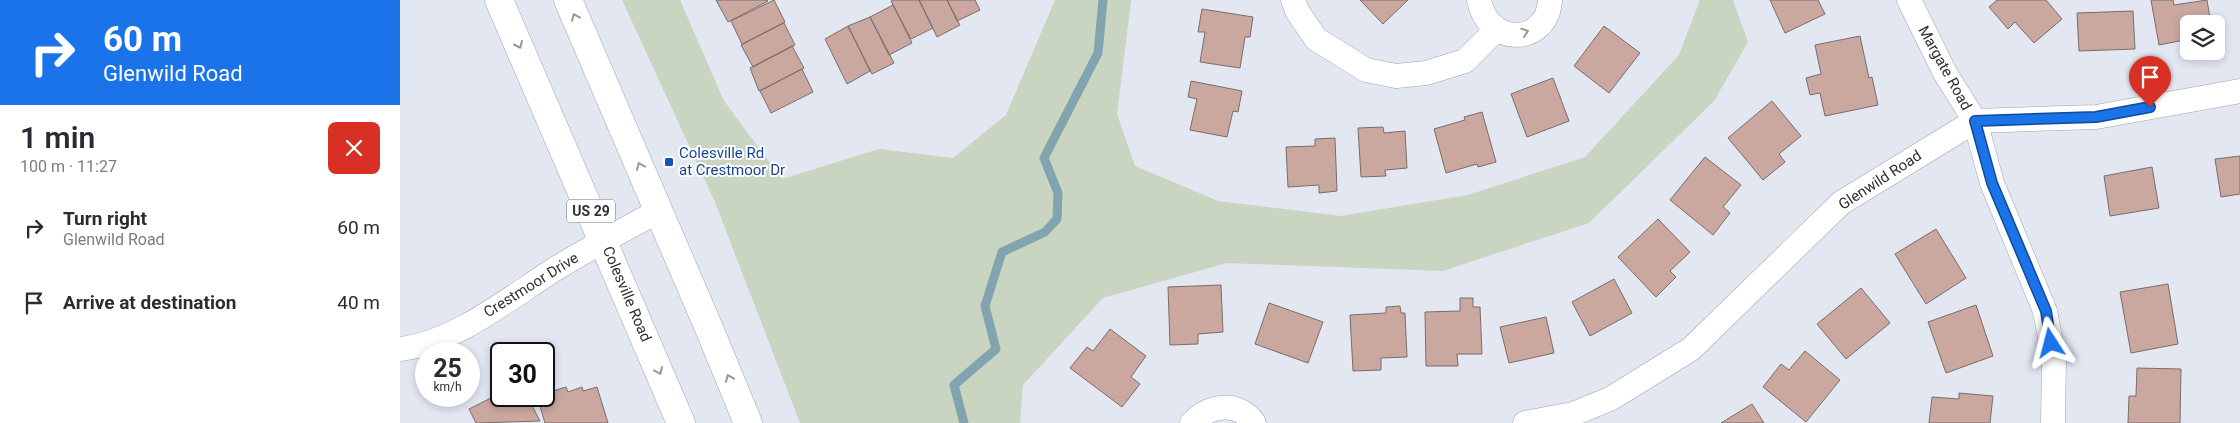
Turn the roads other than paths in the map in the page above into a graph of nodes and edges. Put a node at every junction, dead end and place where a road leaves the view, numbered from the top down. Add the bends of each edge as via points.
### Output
1 (499, 0) edge
2 (568, 0) edge
3 (1293, 0) edge
4 (1479, 0) edge
5 (1550, 0) edge
6 (1909, 0) edge
7 (1496, 30) junction
8 (2240, 91) edge
9 (1975, 121) junction
10 (659, 211) junction
11 (604, 240) junction
12 (400, 349) edge
13 (681, 423) edge
14 (748, 423) edge
15 (1192, 423) edge
16 (1254, 423) edge
17 (1525, 423) edge
18 (2053, 423) edge

1 -> 11 highway, Colesville Road / US 29
10 -> 2 highway
3 - 7 street via 1316,39 1366,70 1396,76 1426,73 1464,61
4 - 7 street via 1487,22
7 -> 5 street via 1518,35 1529,32 1546,16
6 - 9 street, Margate Road via 1945,73
8 - 9 street, Glenwild Road via 2096,117
9 - 17 street, Glenwild Road via 1841,203 1692,349 1610,400 1573,414
9 - 18 street, Margate Road via 1992,183 2046,311 2054,360
10 - 11 street, Crestmoor Drive
14 -> 10 highway
11 - 12 street, Crestmoor Drive via 454,332 417,347
11 -> 13 highway, Colesville Road / US 29
15 - 16 street via 1213,408 1226,407 1240,410

